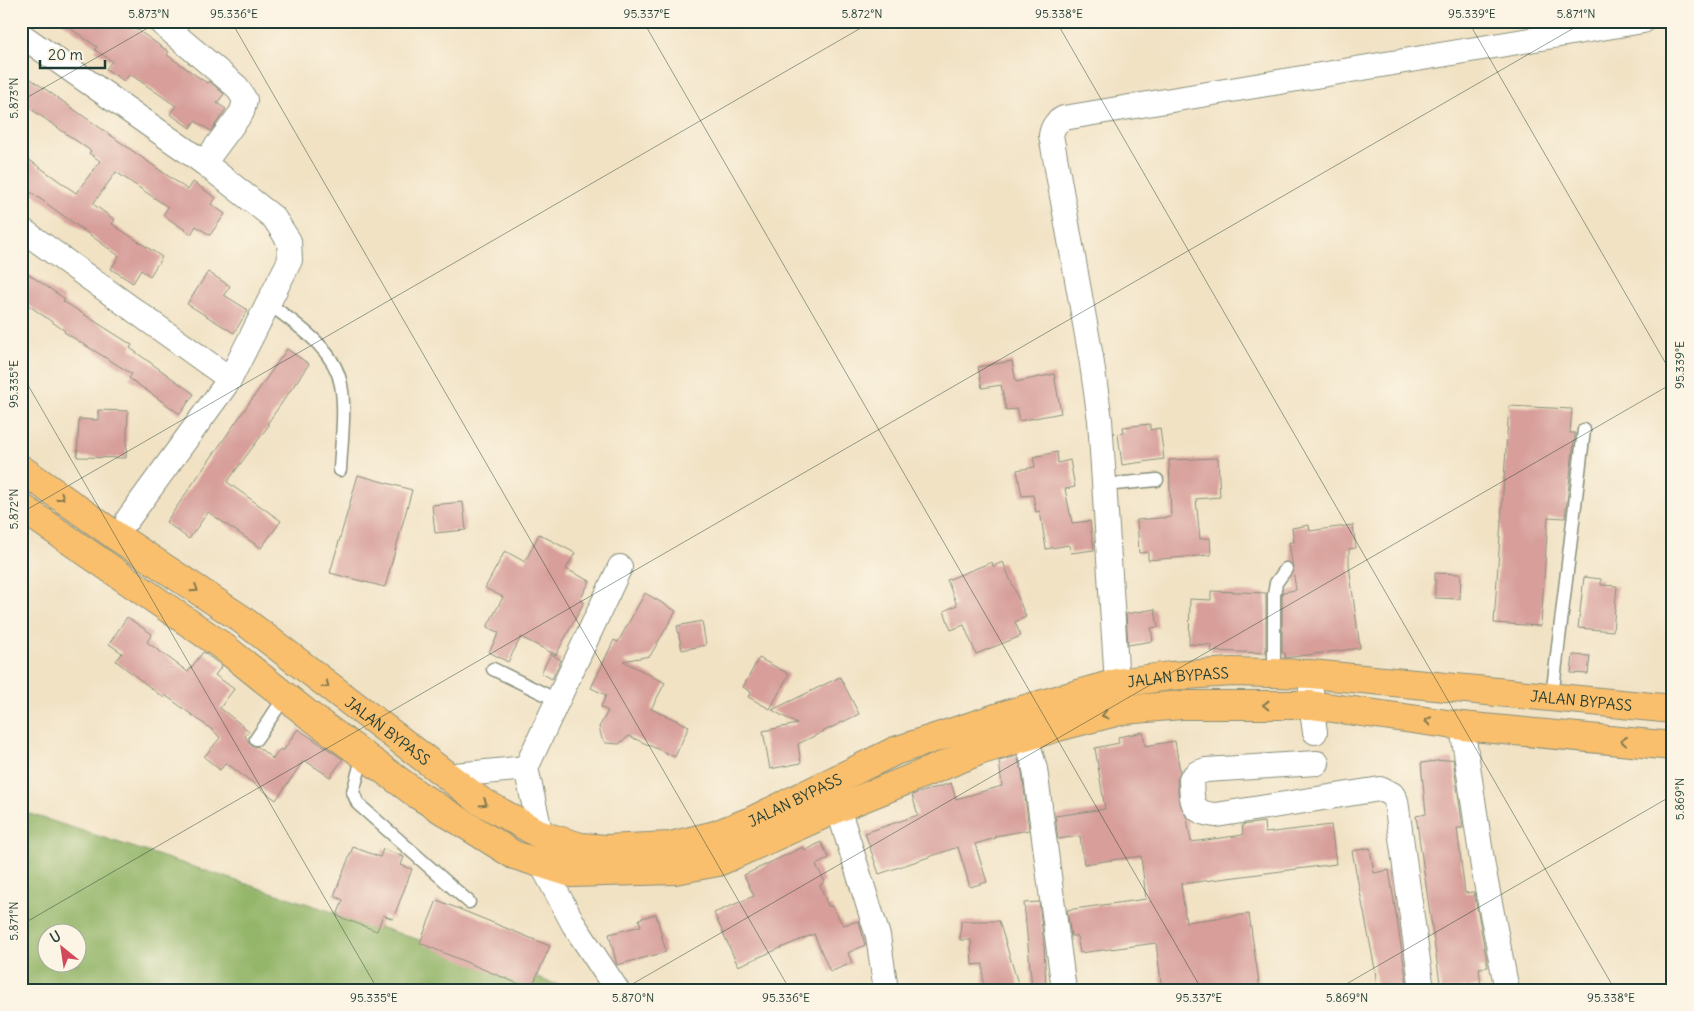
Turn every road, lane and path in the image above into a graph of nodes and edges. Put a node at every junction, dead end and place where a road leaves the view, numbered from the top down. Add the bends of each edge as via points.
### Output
1 (159, 21) edge
2 (1642, 21) edge
3 (21, 35) edge
4 (204, 163) junction
5 (21, 229) edge
6 (268, 303) junction
7 (230, 379) junction
8 (1584, 430) dead end
9 (21, 469) edge
10 (340, 470) dead end
11 (1157, 480) dead end
12 (1104, 485) junction
13 (21, 507) edge
14 (122, 528) junction
15 (620, 567) dead end
16 (1286, 569) dead end
17 (240, 618) junction
18 (221, 645) junction
19 (493, 669) dead end
20 (1274, 672) junction
21 (1310, 674) junction
22 (1117, 683) junction
23 (285, 697) junction
24 (1552, 697) junction
25 (559, 701) junction
26 (1311, 705) junction
27 (1673, 709) edge
28 (1462, 726) junction
29 (1026, 736) junction
30 (256, 739) dead end
31 (1673, 746) edge
32 (1316, 747) junction
33 (364, 755) junction
34 (526, 768) junction
35 (445, 776) junction
36 (1320, 797) junction
37 (838, 808) junction
38 (541, 835) junction
39 (542, 865) junction
40 (469, 902) dead end
41 (617, 990) edge
42 (886, 990) edge
43 (1064, 990) edge
44 (1422, 990) edge
45 (1507, 990) edge

1 - 4 street via 238,87 245,100 242,112
2 - 12 street via 1064,118 1057,122 1051,135 1091,357 1100,420
3 - 4 street
4 - 6 street via 274,218 289,241 290,260
5 - 7 street
6 - 7 street
6 - 10 lane via 311,336 329,357 341,384
7 - 14 street
8 - 24 lane
9 -> 14 highway, JALAN BYPASS
11 - 12 lane
12 - 22 street
13 - 18 highway, JALAN BYPASS
14 -> 17 highway, JALAN BYPASS
15 - 25 street
16 - 20 lane via 1276,583 1274,595
17 - 18 highway
17 -> 35 highway, JALAN BYPASS
18 - 23 highway, JALAN BYPASS
19 - 25 lane
20 - 21 highway, JALAN BYPASS
20 - 22 highway, JALAN BYPASS via 1170,676
21 - 24 highway, JALAN BYPASS
21 - 26 street
22 - 38 highway, JALAN BYPASS via 1011,713 895,752 715,835 670,846 606,849 581,847
23 - 30 lane
23 - 33 highway, JALAN BYPASS
24 - 27 highway, JALAN BYPASS
25 - 34 street
28 -> 26 highway, JALAN BYPASS
26 -> 29 highway, JALAN BYPASS via 1180,705 1124,710
26 - 32 street
31 -> 28 highway, JALAN BYPASS
28 - 45 street via 1483,867
29 - 37 highway, JALAN BYPASS via 978,751
29 - 43 street via 1036,779
32 - 36 street
32 - 36 street via 1206,770 1190,779 1192,802 1204,814 1216,815
33 - 39 highway, JALAN BYPASS via 476,832 514,855
33 - 40 lane via 353,792 358,804
34 - 35 street
34 - 38 street
35 -> 38 highway, JALAN BYPASS via 479,800
36 - 44 street via 1380,789 1392,794 1396,801
37 - 39 highway, JALAN BYPASS via 718,862 675,870 601,874 571,873
37 - 42 street via 878,936
39 - 41 street via 574,925

